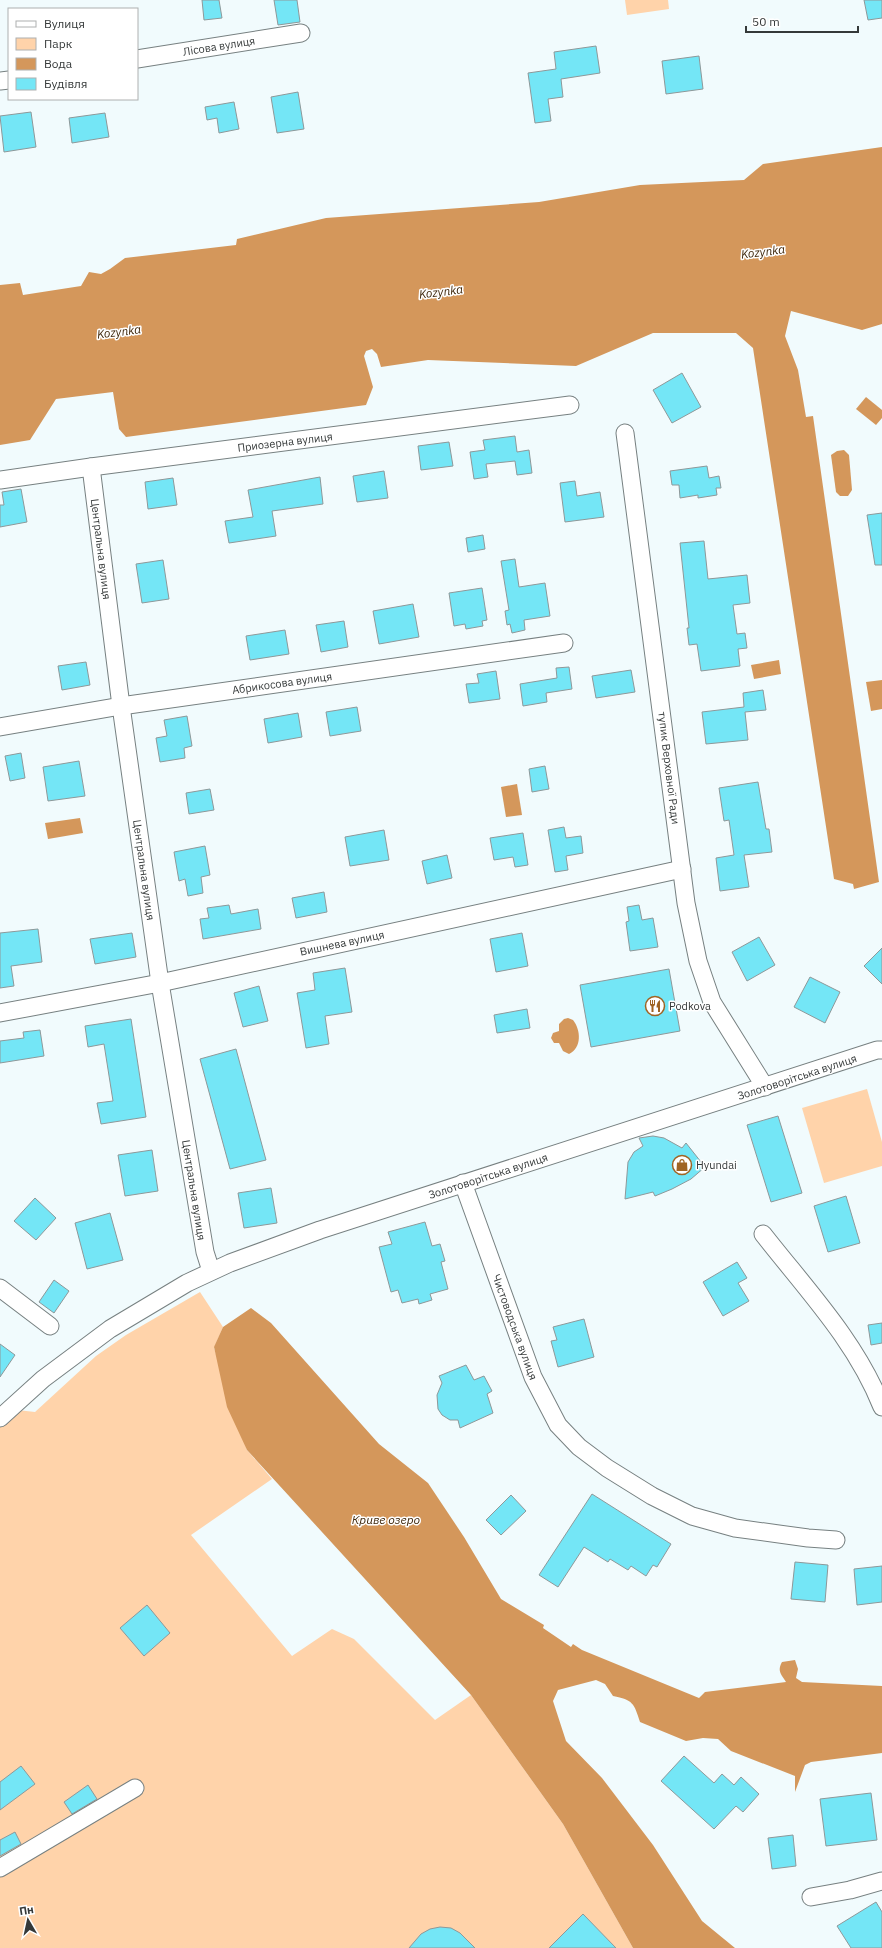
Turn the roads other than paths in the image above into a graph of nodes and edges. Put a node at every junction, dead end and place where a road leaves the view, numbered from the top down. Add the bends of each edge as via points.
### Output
1 (301, 33) dead end
2 (138, 59) edge
3 (570, 405) dead end
4 (625, 433) dead end
5 (91, 467) junction
6 (0, 480) edge
7 (564, 643) dead end
8 (121, 706) junction
9 (0, 727) edge
10 (682, 869) junction
11 (160, 983) junction
12 (0, 1013) edge
13 (880, 1049) edge
14 (764, 1087) junction
15 (463, 1183) junction
16 (763, 1234) dead end
17 (211, 1271) junction
18 (0, 1288) edge
19 (50, 1326) dead end
20 (882, 1407) edge
21 (0, 1418) edge
22 (836, 1540) dead end
23 (135, 1788) dead end
24 (0, 1868) edge
25 (882, 1881) edge
26 (811, 1897) dead end

1 - 2 street, Лісова вулиця
3 - 5 street, Приозерна вулиця
4 - 10 street, тупик Верховної Ради
5 - 6 street, Приозерна вулиця
5 - 8 street, Центральна вулиця
7 - 8 street, Абрикосова вулиця
8 - 9 street, Абрикосова вулиця
8 - 11 street, Центральна вулиця
10 - 11 street, Вишнева вулиця
10 - 14 street, тупик Верховної Ради via 698,962 712,1002
11 - 12 street, Вишнева вулиця
11 - 17 street, Центральна вулиця via 205,1252
13 - 14 street, Золотоворітська вулиця
14 - 15 street, Золотоворітська вулиця
15 - 17 street, Золотоворітська вулиця via 290,1240
15 - 22 street, Чистоводська вулиця via 533,1377 558,1426 579,1447 606,1468 652,1496 692,1516 735,1528
16 - 20 street via 849,1344 873,1384
17 - 21 street, Золотоворітська вулиця via 110,1329 43,1379
18 - 19 street
23 - 24 street
25 - 26 street

